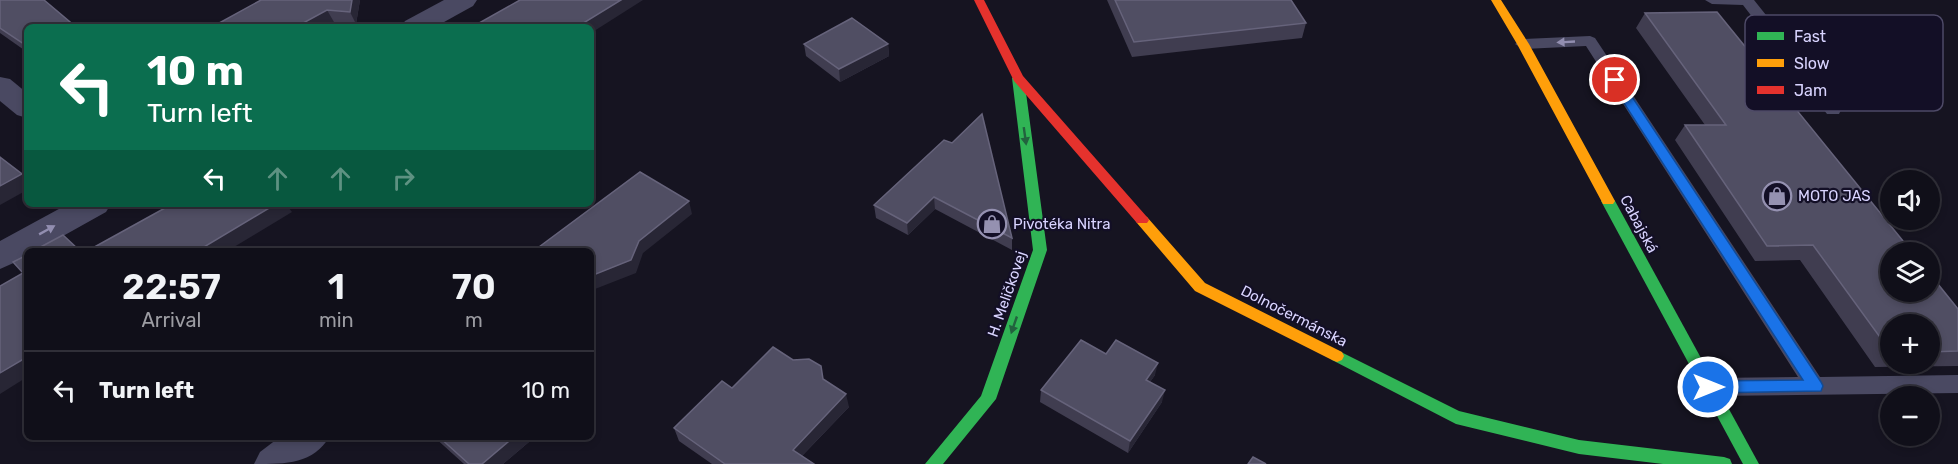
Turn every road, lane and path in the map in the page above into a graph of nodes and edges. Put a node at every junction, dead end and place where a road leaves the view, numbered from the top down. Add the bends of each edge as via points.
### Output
1 (464, 0) edge
2 (979, 0) edge
3 (1496, 0) edge
4 (1712, 0) edge
5 (1758, 15) edge
6 (420, 24) edge
7 (1523, 44) junction
8 (1017, 78) junction
9 (0, 86) edge
10 (24, 106) edge
11 (90, 207) edge
12 (0, 256) edge
13 (1958, 384) edge
14 (1815, 386) junction
15 (1708, 387) junction
16 (305, 440) edge
17 (274, 464) edge
18 (933, 464) edge
19 (1724, 464) edge
20 (1751, 464) edge

1 - 6 street
2 - 8 street, Dolnočermánska
3 - 7 street, Cabajská
4 - 5 lane via 1747,1
14 -> 7 lane via 1590,41
7 - 15 street, Cabajská
8 -> 18 street, H. Meličkovej via 1040,250 988,399
8 - 19 street, Dolnočermánska via 1200,287 1456,417 1579,447
9 - 10 street
12 -> 11 street
13 - 14 lane
14 - 15 lane
15 - 20 street, Cabajská
16 - 17 street

